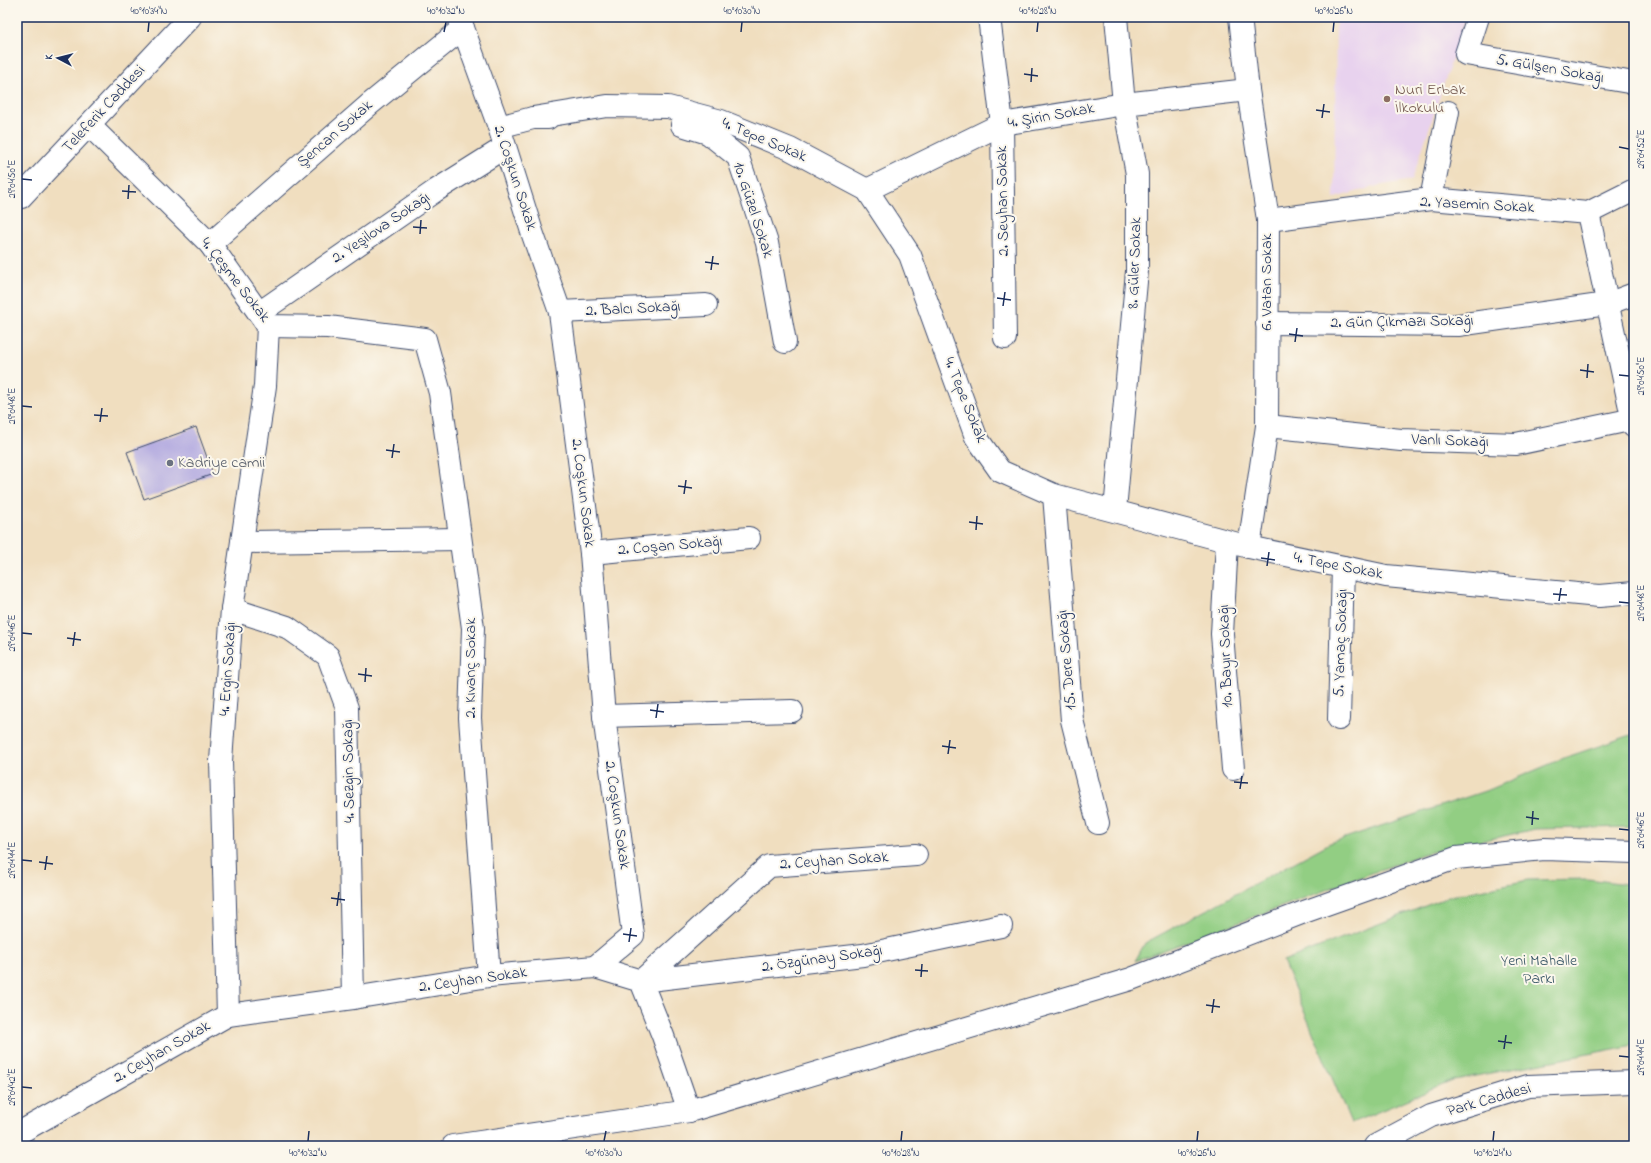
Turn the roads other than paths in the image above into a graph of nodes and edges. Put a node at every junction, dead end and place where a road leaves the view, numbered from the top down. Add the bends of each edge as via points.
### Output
1 (190, 17) edge
2 (989, 17) edge
3 (1116, 17) edge
4 (1240, 17) edge
5 (1478, 17) edge
6 (461, 23) edge
7 (1634, 83) edge
8 (1248, 90) junction
9 (1124, 104) junction
10 (1448, 112) dead end
11 (533, 118) junction
12 (1002, 124) junction
13 (89, 125) junction
14 (502, 137) junction
15 (867, 190) junction
16 (1634, 190) edge
17 (17, 196) edge
18 (1431, 199) junction
19 (1588, 213) junction
20 (1268, 220) junction
21 (210, 244) junction
22 (1634, 294) edge
23 (1607, 304) junction
24 (706, 305) dead end
25 (560, 312) junction
26 (264, 319) junction
27 (1267, 323) junction
28 (1005, 338) dead end
29 (425, 340) joint
30 (785, 342) dead end
31 (1633, 422) edge
32 (1267, 426) junction
33 (1054, 495) junction
34 (1115, 510) junction
35 (749, 538) dead end
36 (460, 539) junction
37 (242, 542) junction
38 (1227, 542) junction
39 (1249, 547) junction
40 (591, 553) junction
41 (1343, 567) junction
42 (1634, 593) edge
43 (232, 609) junction
44 (792, 711) dead end
45 (604, 716) junction
46 (1339, 719) dead end
47 (1233, 769) dead end
48 (1098, 823) dead end
49 (1634, 852) edge
50 (916, 855) dead end
51 (1001, 926) dead end
52 (595, 967) junction
53 (489, 976) junction
54 (641, 981) junction
55 (353, 998) junction
56 (228, 1015) junction
57 (1634, 1082) edge
58 (689, 1111) junction
59 (17, 1134) edge
60 (453, 1146) edge
61 (1375, 1146) edge

1 - 13 street, Teleferik Caddesi
2 - 12 street, 2. Seyhan Sokak
3 - 9 street, 8. Güler Sokak
4 - 8 street, 6. Vatan Sokak
5 - 7 street, 5. Gülşen Sokağı via 1466,54
6 - 14 street, 2. Coşkun Sokak
6 - 21 street, Şencan Sokak
8 - 9 street, 4. Şirin Sokak
8 - 20 street, 6. Vatan Sokak
9 - 12 street, 4. Şirin Sokak
9 - 34 street, 8. Güler Sokak via 1137,174 1137,271
10 - 18 street
11 - 14 street, 10. Güzel Sokak
11 - 15 street, 4. Tepe Sokak via 607,106 668,107 721,121 790,149
11 - 30 street, 10. Güzel Sokak via 671,122 708,132 738,158 767,243
12 - 15 street, 4. Şirin Sokak
12 - 28 street, 2. Seyhan Sokak
13 - 17 street, Teleferik Caddesi via 21,197
13 - 21 street, 4. Çeşme Sokak
14 - 25 street, 2. Coşkun Sokak
14 - 26 street, 2. Yeşilova Sokağı via 435,191
15 - 33 street, 4. Tepe Sokak via 910,255 976,437 1000,471
16 - 19 street
18 - 19 street, 2. Yasemin Sokak
18 - 20 street, 2. Yasemin Sokak
19 - 23 street
20 - 27 street, 6. Vatan Sokak
21 - 26 street, 4. Çeşme Sokak
22 - 23 street, 2. Gün Çıkmazı Sokağı
23 - 27 street, 2. Gün Çıkmazı Sokağı via 1458,325
23 - 31 street
24 - 25 street, 2. Balcı Sokağı
25 - 40 street, 2. Coşkun Sokak
26 - 29 street, 4. Çeşme Sokak
26 - 37 street, 4. Ergin Sokağı via 265,386
27 - 32 street, 6. Vatan Sokak
29 - 36 street, 2. Kıvanç Sokak via 440,393
31 - 32 street, Vanlı Sokağı via 1516,444 1401,440
32 - 39 street, 6. Vatan Sokak
33 - 34 street, 4. Tepe Sokak
33 - 48 street, 15. Dere Sokağı via 1072,720
34 - 38 street, 4. Tepe Sokak
35 - 40 street, 2. Coşan Sokağı
36 - 37 street
36 - 53 street, 2. Kıvanç Sokak via 473,628 470,718
37 - 43 street, 4. Ergin Sokağı
38 - 39 street, 4. Tepe Sokak
38 - 47 street, 10. Bayır Sokağı via 1222,634
39 - 41 street, 4. Tepe Sokak
40 - 45 street, 2. Coşkun Sokak
41 - 42 street, 4. Tepe Sokak via 1386,576 1591,596
41 - 46 street, 5. Yamaç Sokağı
43 - 55 street, 4. Sezgin Sokağı via 287,627 328,656 347,708
43 - 56 street, 4. Ergin Sokağı via 221,761
44 - 45 street
45 - 52 street, 2. Coşkun Sokak via 633,935
49 - 58 street via 1544,849 1456,858 1304,912 1131,979
50 - 54 street, 2. Ceyhan Sokak via 769,866
51 - 54 street, 2. Özgünay Sokağı via 863,956
52 - 53 street, 2. Ceyhan Sokak
52 - 54 street, 2. Ceyhan Sokak
53 - 55 street, 2. Ceyhan Sokak
54 - 58 street
55 - 56 street, 2. Ceyhan Sokak
56 - 59 street, 2. Ceyhan Sokak
57 - 61 street, Park Caddesi via 1528,1086 1430,1116
58 - 60 street

